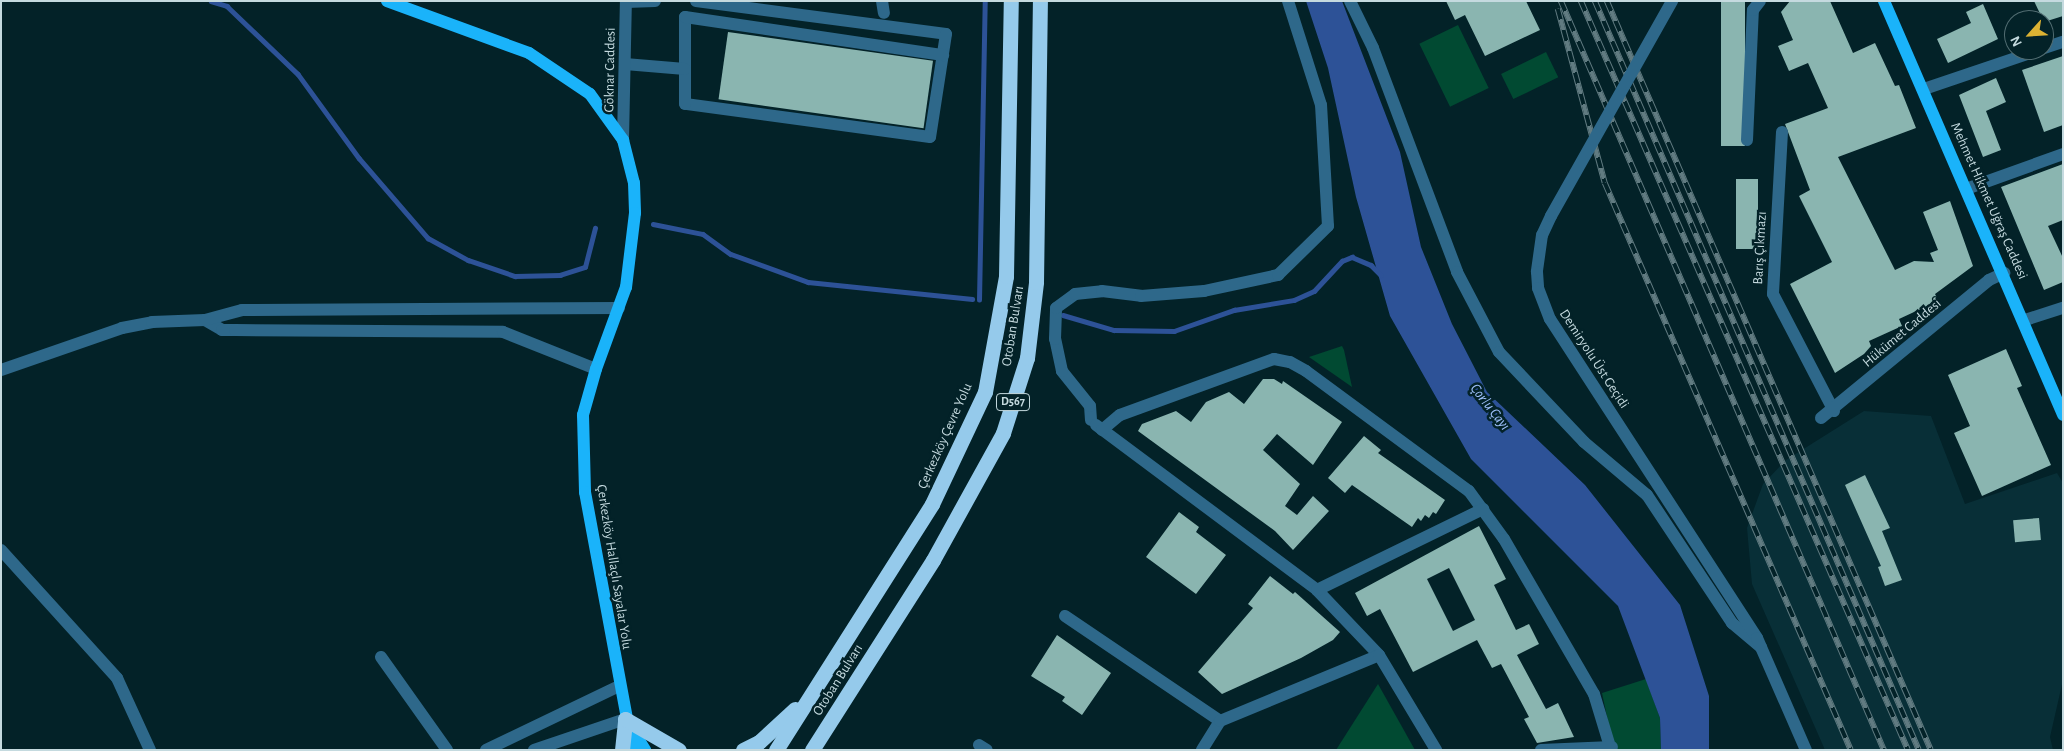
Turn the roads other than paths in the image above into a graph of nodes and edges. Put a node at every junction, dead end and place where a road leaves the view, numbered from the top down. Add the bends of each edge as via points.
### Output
1 (387, 1) edge
2 (655, 1) edge
3 (696, 1) edge
4 (1011, 1) edge
5 (1040, 1) edge
6 (1288, 1) edge
7 (1350, 1) edge
8 (1672, 1) edge
9 (1760, 1) edge
10 (1884, 1) edge
11 (626, 2) edge
12 (943, 54) junction
13 (2010, 60) edge
14 (625, 64) junction
15 (685, 69) junction
16 (1924, 89) junction
17 (1782, 132) dead end
18 (623, 140) junction
19 (1747, 140) dead end
20 (2063, 154) edge
21 (1966, 188) junction
22 (2004, 273) junction
23 (618, 308) junction
24 (2063, 308) edge
25 (205, 320) junction
26 (2024, 320) junction
27 (596, 369) junction
28 (1, 370) edge
29 (1834, 410) junction
30 (2063, 415) edge
31 (1821, 418) dead end
32 (1102, 430) junction
33 (1483, 509) junction
34 (1, 550) edge
35 (1316, 590) junction
36 (1065, 616) dead end
37 (1759, 643) junction
38 (1379, 655) junction
39 (381, 657) dead end
40 (619, 686) junction
41 (807, 698) junction
42 (838, 712) junction
43 (625, 719) junction
44 (1220, 722) junction
45 (1611, 748) edge
46 (150, 750) edge
47 (447, 750) edge
48 (486, 750) edge
49 (534, 750) edge
50 (622, 750) edge
51 (633, 750) edge
52 (645, 750) edge
53 (678, 750) edge
54 (744, 750) edge
55 (776, 750) edge
56 (812, 750) edge
57 (821, 750) edge
58 (1202, 750) edge
59 (1436, 750) edge
60 (1540, 750) edge
61 (1806, 750) edge

1 - 18 main road, Çerkezköy Hallaçlı Sayalar Yolu via 529,53 590,94
2 - 11 street
3 - 12 street via 946,34
4 - 41 highway, Çerkezköy Çevre Yolu / D567 via 1006,276 985,392 932,504
5 - 42 highway, Otoban Bulvarı / D567 via 1036,282 1027,358 1003,434 933,560
6 - 32 street via 1321,105 1328,226 1278,275 1204,292 1140,296 1102,291 1075,294 1056,308 1055,339 1062,371 1090,406 1088,418
7 - 37 street via 1373,48 1458,272 1499,352 1584,442 1647,495 1732,623
8 - 37 street, Demiryolu Üst Geçidi, bridge via 1551,216 1542,235 1537,272 1541,297 1550,319
9 - 19 street via 1754,10
10 - 16 main road, Mehmet Hikmet Uğraş Caddesi
11 - 14 street, Göknar Caddesi
12 - 15 street via 686,16
12 - 15 street via 930,136 685,104
13 - 16 street
14 - 15 street
14 - 18 street, Göknar Caddesi
16 - 21 main road, Mehmet Hikmet Uğraş Caddesi
17 - 29 street, Barış Çıkmazı via 1773,294
18 - 23 main road, Çerkezköy Hallaçlı Sayalar Yolu via 634,183 635,213 626,287
20 - 21 street
21 - 22 main road, Mehmet Hikmet Uğraş Caddesi
22 - 26 main road, Mehmet Hikmet Uğraş Caddesi
22 - 29 street, Hükümet Caddesi via 1990,280
23 - 25 street via 242,310
23 - 27 main road, Çerkezköy Hallaçlı Sayalar Yolu
24 - 26 street
25 - 27 street via 222,330 503,332
25 - 28 street via 152,322 122,328
26 - 30 main road, Mehmet Hikmet Uğraş Caddesi
27 - 40 main road, Çerkezköy Hallaçlı Sayalar Yolu via 583,415 585,492
29 - 31 street, Hükümet Caddesi
32 - 33 street via 1120,415 1168,396 1274,359 1290,362 1469,491
32 - 35 street
33 - 35 street
33 - 45 street via 1504,539 1594,694
34 - 46 street via 117,678
35 - 38 street
36 - 44 street
37 - 61 street
38 - 44 street
38 - 59 street
39 - 47 street
40 - 43 main road, Çerkezköy Hallaçlı Sayalar Yolu
40 - 48 street
41 - 54 highway via 759,742
41 - 55 highway, Çerkezköy Çevre Yolu / D567
42 - 56 highway, Otoban Bulvarı / D567
42 - 57 highway
43 - 49 street
43 - 50 highway
43 - 51 main road, Çerkezköy Hallaçlı Sayalar Yolu
43 - 52 main road
43 - 53 highway
44 - 58 street
45 - 60 street

